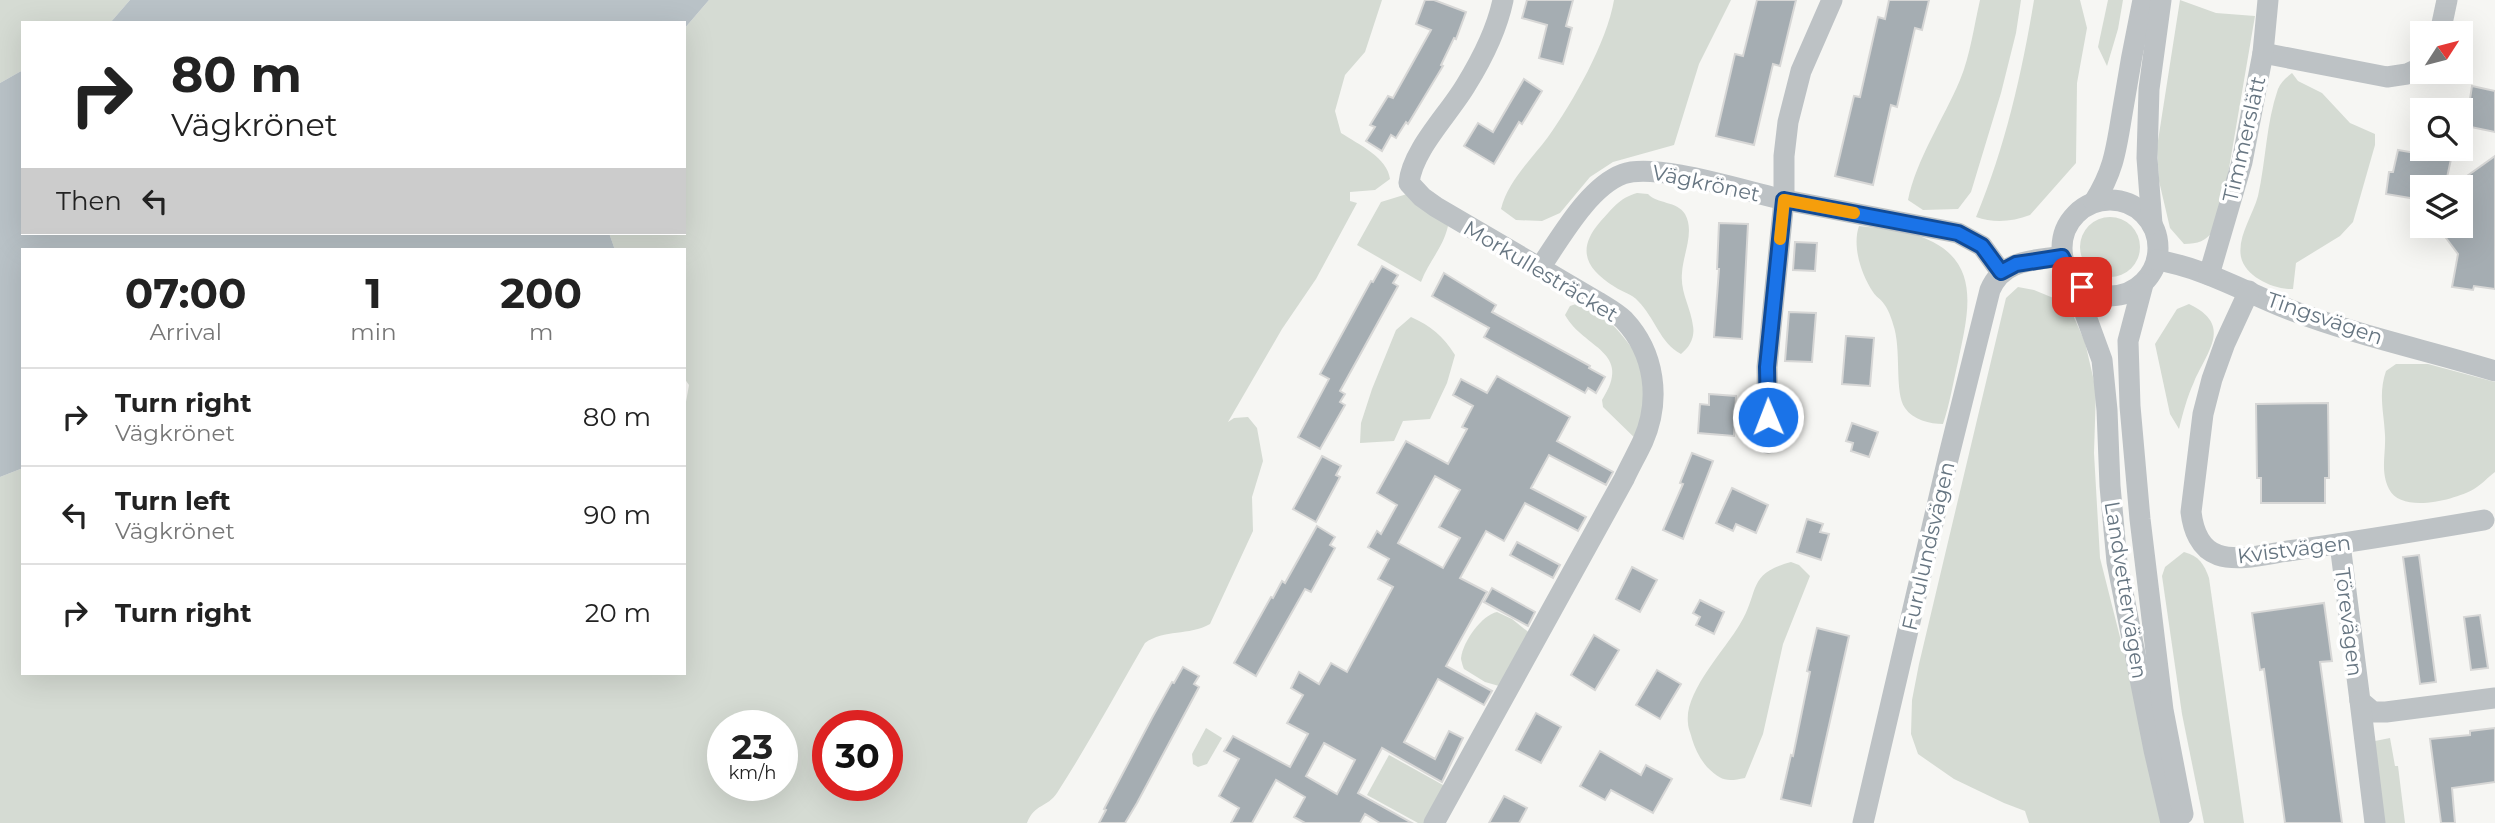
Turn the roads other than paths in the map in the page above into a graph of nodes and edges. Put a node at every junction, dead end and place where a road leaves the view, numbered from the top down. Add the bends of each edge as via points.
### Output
1 (1503, 0) edge
2 (1832, 0) edge
3 (2143, 0) edge
4 (2161, 0) edge
5 (2268, 0) edge
6 (2447, 0) edge
7 (2443, 21) edge
8 (2263, 53) junction
9 (2410, 73) edge
10 (1784, 200) junction
11 (2094, 202) junction
12 (2152, 224) junction
13 (2157, 260) junction
14 (2067, 266) junction
15 (1539, 269) junction
16 (2001, 272) junction
17 (2209, 275) junction
18 (2143, 284) junction
19 (2249, 291) junction
20 (2495, 371) edge
21 (1768, 443) dead end
22 (2484, 520) dead end
23 (2340, 544) junction
24 (2495, 698) edge
25 (2367, 706) junction
26 (1434, 823) edge
27 (1863, 823) edge
28 (2171, 823) edge
29 (2185, 823) edge
30 (2375, 823) edge

1 - 15 street, Morkullesträcket via 1487,46 1418,155 1409,183 1436,208
2 - 10 street via 1795,91 1784,156
3 - 11 street via 2120,139 2108,179
4 - 12 street via 2149,89 2147,158
5 - 8 street, Timmerslätt
6 - 7 street
8 - 9 street via 2387,77
8 - 17 street, Timmerslätt via 2242,162
10 - 15 street, Vägkrönet via 1662,172 1622,174 1593,194
10 - 16 street, Vägkrönet via 1958,233 1982,246
10 - 21 street via 1767,367
11 - 12 street via 2127,202
11 - 14 street via 2070,221 2061,240
12 - 13 street via 2158,238
13 - 17 street, Tingsvägen
13 - 18 street
14 - 16 street via 2016,264
14 - 18 street via 2089,291 2105,296
14 - 28 street, Landvettervägen via 2102,360 2117,562
15 - 26 street, Morkullesträcket via 1623,318 1649,361 1651,416 1624,479
16 - 27 street, Furulundsvägen via 1990,290
17 - 19 street, Tingsvägen
18 - 29 street, Landvettervägen via 2129,341 2130,406 2163,710
19 - 20 street, Tingsvägen via 2325,322
19 - 23 street, Kvistvägen via 2218,362 2203,414 2193,526 2204,545 2217,555 2243,557
22 - 23 street, Kvistvägen
23 - 25 street, Törevägen
24 - 25 street via 2386,712
25 - 30 street, Törevägen

